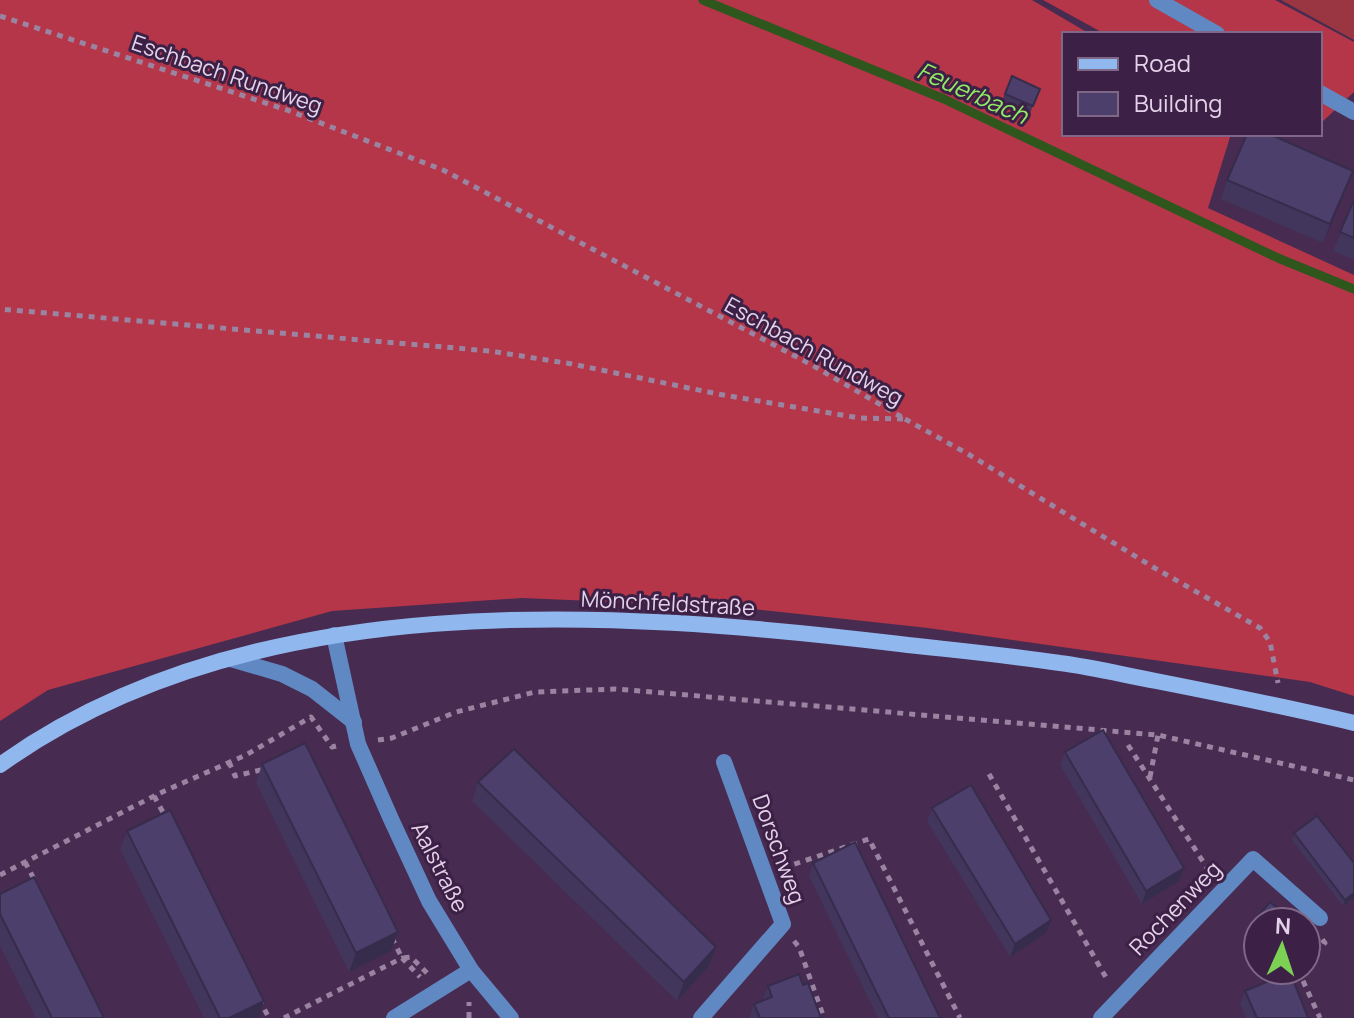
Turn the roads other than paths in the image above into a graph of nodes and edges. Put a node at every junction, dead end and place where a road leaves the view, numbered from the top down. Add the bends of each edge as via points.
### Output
1 (1157, 0) edge
2 (1213, 32) edge
3 (1322, 94) edge
4 (1354, 112) edge
5 (334, 635) junction
6 (231, 659) junction
7 (354, 722) junction
8 (1354, 723) edge
9 (724, 762) dead end
10 (0, 765) edge
11 (1306, 906) edge
12 (471, 970) junction
13 (394, 1018) edge
14 (511, 1018) edge
15 (701, 1018) edge
16 (1101, 1018) edge

1 - 2 street
3 - 4 street
5 - 6 main road, Mönchfeldstraße
5 - 7 street, Aalstraße
5 - 8 main road, Mönchfeldstraße via 461,621 726,626 1061,663
6 - 7 street via 312,689
6 - 10 main road, Mönchfeldstraße via 164,679 77,717
7 - 12 street, Aalstraße via 358,744 429,901
9 - 15 street, Dorschweg via 783,924
11 - 16 street, Rochenweg via 1253,859
12 - 13 street
12 - 14 street, Aalstraße

